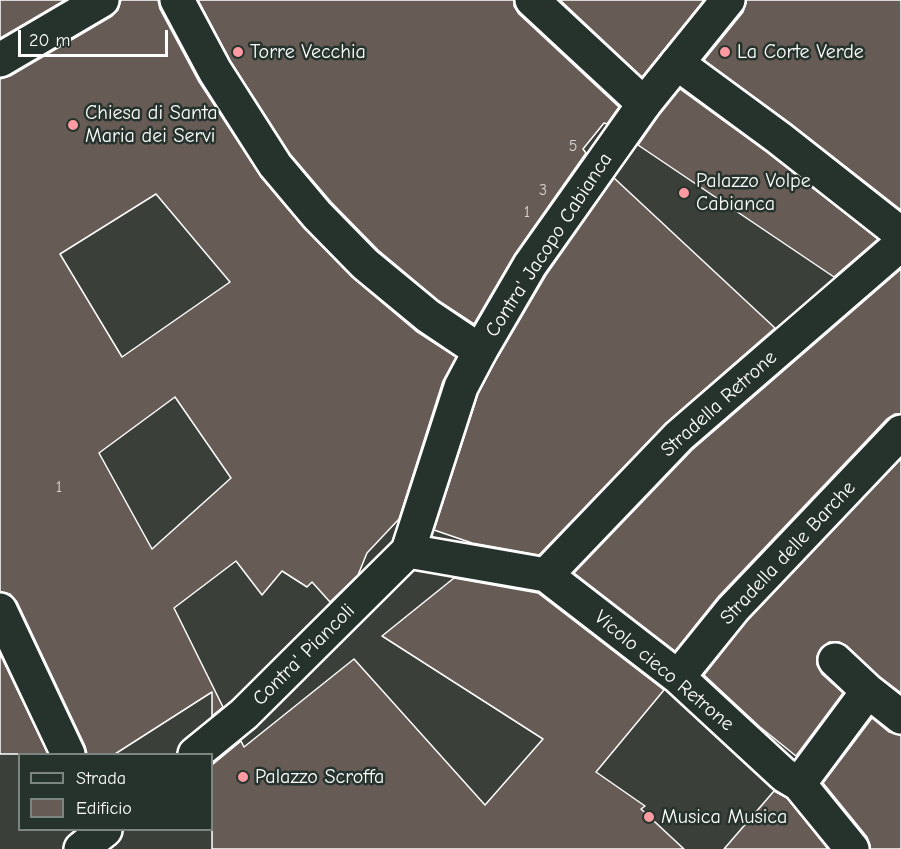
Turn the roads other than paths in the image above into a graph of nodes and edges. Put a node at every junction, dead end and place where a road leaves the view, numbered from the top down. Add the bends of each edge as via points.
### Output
1 (102, 0) edge
2 (177, 0) edge
3 (532, 0) edge
4 (728, 0) edge
5 (0, 60) edge
6 (677, 63) junction
7 (644, 104) junction
8 (901, 234) edge
9 (901, 244) edge
10 (480, 351) junction
11 (901, 432) edge
12 (408, 551) junction
13 (546, 575) junction
14 (0, 610) edge
15 (835, 660) dead end
16 (678, 677) junction
17 (868, 691) junction
18 (901, 717) edge
19 (68, 753) edge
20 (196, 753) edge
21 (799, 784) junction
22 (103, 831) edge
23 (81, 849) edge
24 (852, 849) edge

1 - 5 street
2 - 10 street via 215,71 275,165 317,215 364,264 428,316
3 - 7 street
4 - 6 street, Contra' Jacopo Cabianca
6 - 7 street, Contra' Jacopo Cabianca
6 - 8 street
7 - 10 street, Contra' Jacopo Cabianca via 530,265
9 - 13 street, Stradella Retrone via 679,436
10 - 12 street, Contra' Jacopo Cabianca via 461,387
11 - 16 street, Stradella delle Barche via 733,609
12 - 13 street, Vicolo cieco Retrone
12 - 20 street, Contra' Piancoli via 244,714
13 - 16 street, Vicolo cieco Retrone
14 - 19 street
15 - 17 street
16 - 21 street, Vicolo cieco Retrone via 784,775
17 - 18 street
17 - 21 street
21 - 24 street, Vicolo cieco Retrone
22 - 23 street

